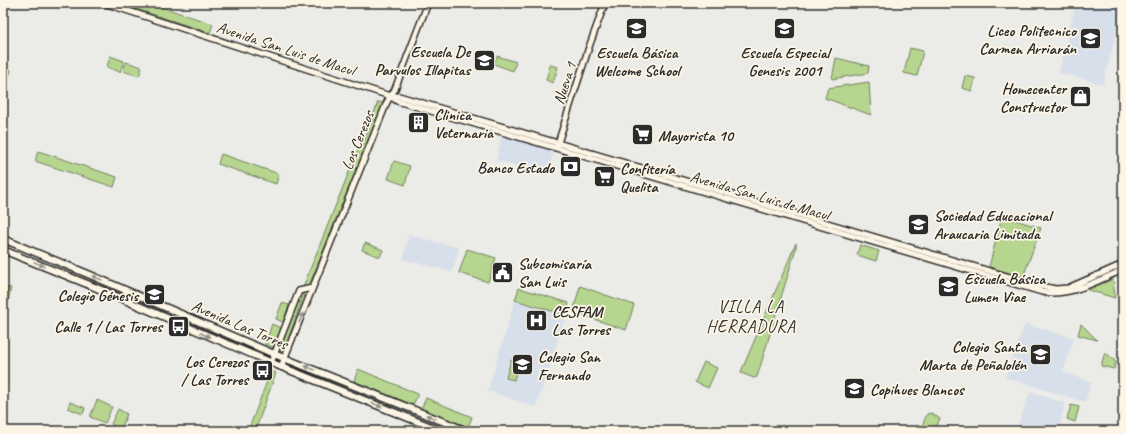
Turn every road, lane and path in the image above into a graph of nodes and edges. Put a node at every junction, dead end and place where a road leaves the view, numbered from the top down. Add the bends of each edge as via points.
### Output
1 (104, 3) edge
2 (428, 3) edge
3 (605, 3) edge
4 (390, 96) junction
5 (557, 146) junction
6 (3, 239) edge
7 (3, 250) edge
8 (1123, 264) edge
9 (1123, 270) edge
10 (312, 288) junction
11 (274, 354) junction
12 (285, 358) junction
13 (271, 363) junction
14 (282, 367) junction
15 (410, 408) junction
16 (406, 417) junction
17 (441, 431) edge
18 (467, 431) edge

1 - 4 street, Avenida San Luis de Macul
2 - 4 street, Los Cerezos
3 - 5 street, Nueva 1
4 - 5 street, Avenida San Luis de Macul via 397,101
4 - 10 street, Los Cerezos
5 - 8 street, Avenida San Luis de Macul via 1044,287 1071,287
5 - 9 street, Avenida San Luis de Macul via 1042,292 1073,291
11 -> 6 main road, Avenida Las Torres
7 -> 13 main road, Avenida Las Torres
10 - 11 street via 299,292
12 -> 10 street, Los Cerezos
11 - 12 main road, Avenida Las Torres
11 - 13 street
12 - 14 street, Los Cerezos
15 -> 12 main road, Avenida Las Torres
13 - 14 main road, Avenida Las Torres
14 -> 16 main road, Avenida Las Torres
15 - 16 main road via 406,412
18 -> 15 main road, Avenida Las Torres
16 - 17 main road, Avenida Las Torres

